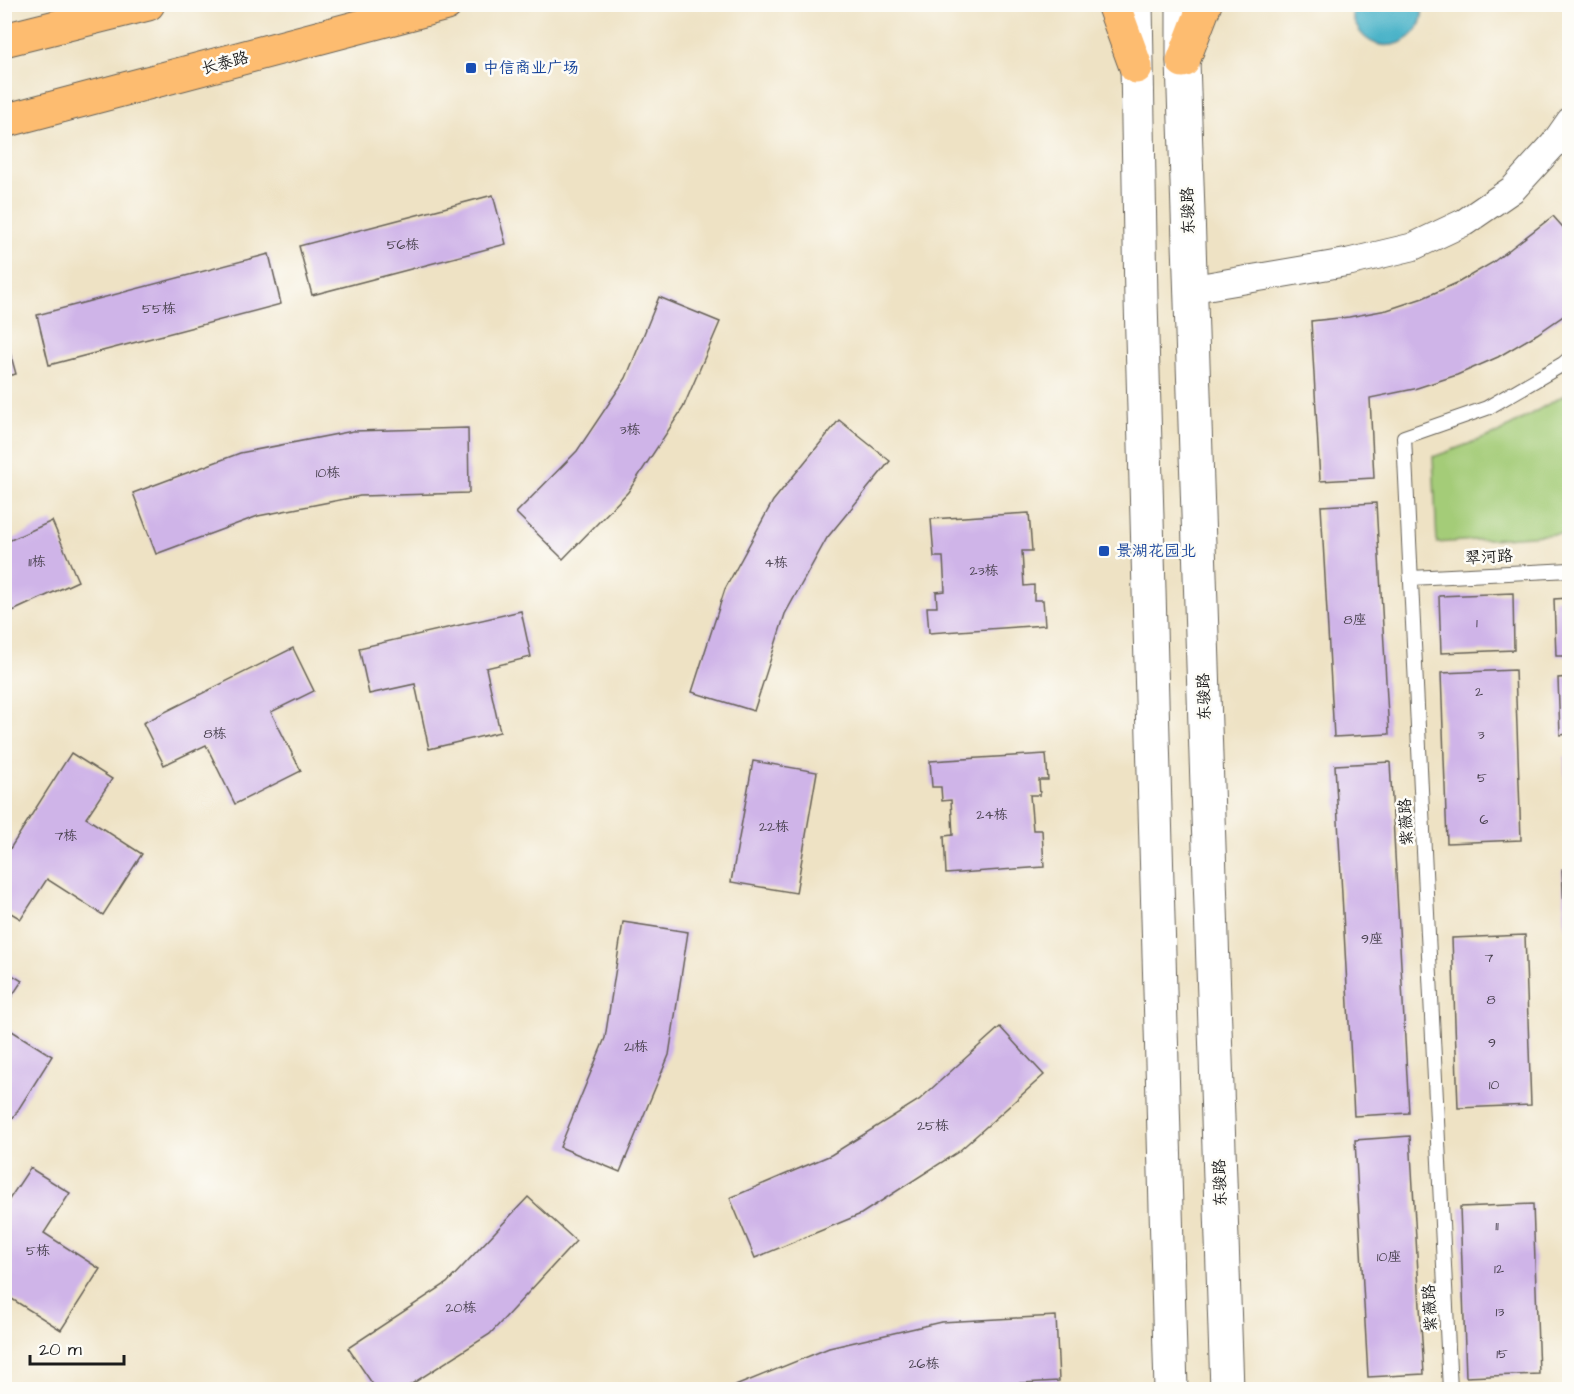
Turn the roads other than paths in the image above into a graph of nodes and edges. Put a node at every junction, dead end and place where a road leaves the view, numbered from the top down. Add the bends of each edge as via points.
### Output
1 (148, 4) edge
2 (446, 4) edge
3 (1113, 4) edge
4 (1136, 4) edge
5 (1183, 4) edge
6 (1205, 4) edge
7 (4, 40) edge
8 (1183, 61) junction
9 (1136, 67) junction
10 (4, 121) edge
11 (1569, 122) edge
12 (1562, 149) edge
13 (1191, 289) junction
14 (1569, 358) edge
15 (1569, 570) edge
16 (1411, 578) junction
17 (1171, 1389) edge
18 (1227, 1389) edge
19 (1450, 1389) edge

1 - 7 highway
2 - 10 highway, 长泰路
3 - 9 highway
4 - 9 street
5 - 8 street, 东骏路
6 - 8 highway
8 - 13 street, 东骏路
9 - 17 street
11 - 12 street
12 - 13 street via 1465,222 1412,247
13 - 18 street, 东骏路
14 - 16 lane, 紫薇路 via 1487,408 1404,437
15 - 16 lane, 翠河路
16 - 19 lane, 紫薇路

